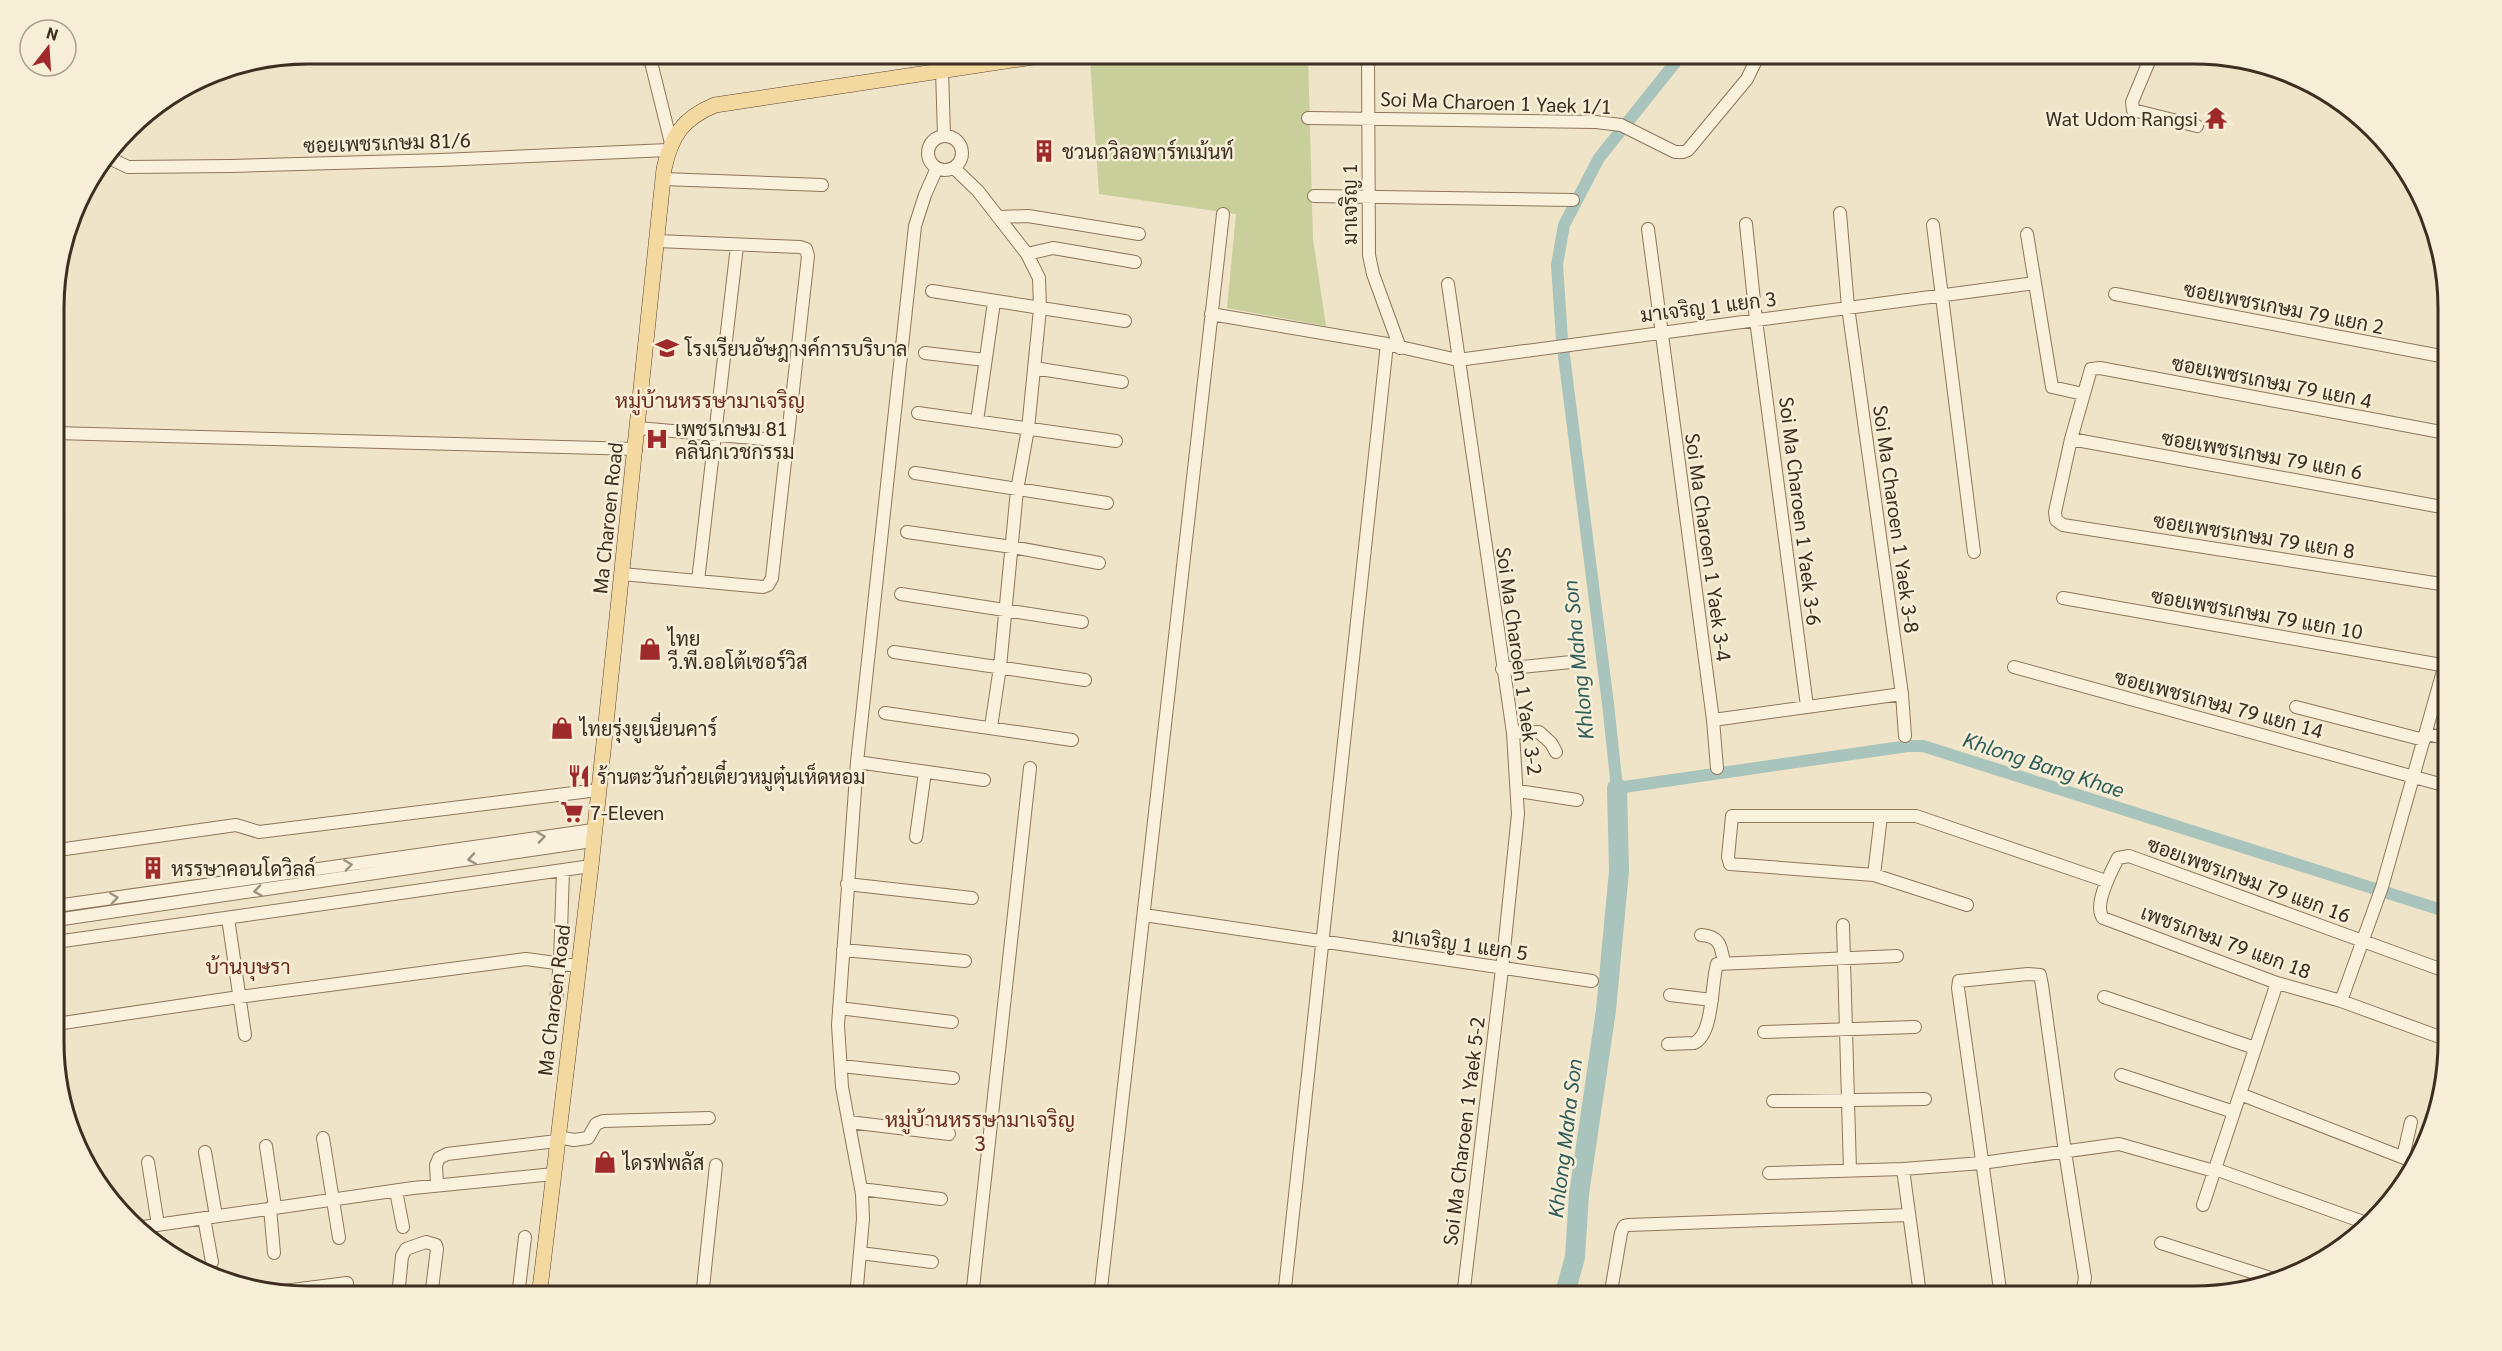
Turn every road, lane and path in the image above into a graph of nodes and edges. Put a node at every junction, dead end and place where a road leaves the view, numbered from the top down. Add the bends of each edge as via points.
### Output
1 (651, 64) edge
2 (975, 64) edge
3 (1368, 64) edge
4 (1754, 64) edge
5 (2148, 64) edge
6 (942, 69) junction
7 (1308, 117) dead end
8 (1368, 118) junction
9 (2197, 126) dead end
10 (944, 136) junction
11 (670, 147) junction
12 (114, 161) edge
13 (937, 168) junction
14 (954, 168) junction
15 (663, 178) junction
16 (822, 185) dead end
17 (1368, 195) junction
18 (1314, 196) dead end
19 (1573, 200) dead end
20 (1840, 213) dead end
21 (1223, 214) dead end
22 (998, 216) junction
23 (1746, 224) dead end
24 (1933, 225) dead end
25 (1648, 229) dead end
26 (1139, 234) dead end
27 (2027, 234) dead end
28 (657, 241) junction
29 (737, 246) junction
30 (1027, 254) junction
31 (1135, 262) dead end
32 (2035, 283) junction
33 (1448, 284) dead end
34 (932, 291) dead end
35 (2115, 294) dead end
36 (1941, 295) junction
37 (994, 302) junction
38 (1848, 307) junction
39 (1040, 309) junction
40 (1211, 314) junction
41 (1756, 320) junction
42 (1125, 321) dead end
43 (1661, 332) junction
44 (1394, 346) junction
45 (926, 353) dead end
46 (2438, 355) edge
47 (985, 360) junction
48 (1458, 360) junction
49 (1034, 368) junction
50 (1122, 382) dead end
51 (2083, 394) junction
52 (918, 413) dead end
53 (977, 422) junction
54 (638, 428) junction
55 (1028, 429) junction
56 (2438, 432) edge
57 (64, 433) edge
58 (715, 434) junction
59 (2071, 440) junction
60 (787, 441) junction
61 (1116, 441) dead end
62 (636, 449) junction
63 (915, 473) dead end
64 (1017, 490) junction
65 (1107, 503) dead end
66 (2438, 507) edge
67 (907, 532) dead end
68 (1012, 547) junction
69 (1974, 552) dead end
70 (1099, 563) dead end
71 (622, 574) junction
72 (698, 581) junction
73 (2438, 584) edge
74 (901, 594) dead end
75 (2062, 598) dead end
76 (1006, 608) junction
77 (1082, 622) dead end
78 (894, 652) dead end
79 (1581, 661) dead end
80 (2438, 662) edge
81 (1000, 667) junction
82 (2014, 667) dead end
83 (1502, 669) junction
84 (1085, 680) dead end
85 (2438, 691) edge
86 (1902, 694) junction
87 (1807, 706) junction
88 (2296, 707) dead end
89 (885, 713) dead end
90 (1713, 720) junction
91 (991, 727) junction
92 (1513, 733) junction
93 (1905, 736) dead end
94 (2425, 737) junction
95 (2438, 738) edge
96 (1072, 740) dead end
97 (1556, 752) dead end
98 (857, 762) junction
99 (1030, 768) dead end
100 (1717, 768) dead end
101 (925, 772) junction
102 (2413, 777) junction
103 (984, 780) dead end
104 (2438, 784) edge
105 (598, 790) junction
106 (1518, 791) junction
107 (1577, 800) dead end
108 (1881, 816) junction
109 (593, 835) junction
110 (916, 837) dead end
111 (64, 849) edge
112 (591, 866) junction
113 (564, 870) junction
114 (1874, 875) junction
115 (2106, 881) junction
116 (223, 883) junction
117 (847, 884) junction
118 (225, 896) junction
119 (972, 898) dead end
120 (64, 905) edge
121 (1967, 905) dead end
122 (1143, 915) junction
123 (228, 918) junction
124 (64, 919) edge
125 (1843, 925) dead end
126 (1701, 935) dead end
127 (2361, 940) junction
128 (64, 941) edge
129 (1322, 942) junction
130 (843, 950) junction
131 (1897, 956) dead end
132 (1843, 958) junction
133 (964, 961) dead end
134 (560, 962) junction
135 (1724, 963) junction
136 (578, 966) junction
137 (2438, 968) edge
138 (1502, 969) junction
139 (1592, 981) dead end
140 (2277, 983) junction
141 (1670, 995) dead end
142 (239, 997) junction
143 (2104, 997) dead end
144 (1712, 1000) junction
145 (556, 1001) dead end
146 (2341, 1001) junction
147 (839, 1008) junction
148 (952, 1022) dead end
149 (64, 1023) edge
150 (1915, 1027) dead end
151 (1844, 1028) junction
152 (1764, 1032) dead end
153 (245, 1035) dead end
154 (2438, 1036) edge
155 (1668, 1044) dead end
156 (2255, 1048) junction
157 (841, 1066) junction
158 (2121, 1075) dead end
159 (953, 1078) dead end
160 (2240, 1094) junction
161 (1847, 1098) junction
162 (1925, 1099) dead end
163 (1773, 1101) dead end
164 (2234, 1112) junction
165 (709, 1118) dead end
166 (849, 1122) junction
167 (2411, 1122) dead end
168 (950, 1134) dead end
169 (323, 1138) dead end
170 (558, 1139) junction
171 (266, 1146) dead end
172 (206, 1152) dead end
173 (2065, 1152) junction
174 (2403, 1157) junction
175 (2408, 1159) edge
176 (148, 1162) dead end
177 (1982, 1163) junction
178 (716, 1165) dead end
179 (1903, 1169) junction
180 (2215, 1170) junction
181 (1850, 1171) junction
182 (1769, 1173) dead end
183 (554, 1174) junction
184 (437, 1185) junction
185 (861, 1189) junction
186 (396, 1191) junction
187 (334, 1199) junction
188 (941, 1199) dead end
189 (2203, 1205) dead end
190 (272, 1207) junction
191 (1909, 1215) junction
192 (210, 1217) junction
193 (2360, 1221) edge
194 (158, 1225) junction
195 (148, 1226) edge
196 (403, 1227) dead end
197 (525, 1237) dead end
198 (339, 1238) dead end
199 (2162, 1243) dead end
200 (274, 1253) dead end
201 (860, 1253) junction
202 (212, 1262) dead end
203 (932, 1262) dead end
204 (2264, 1276) edge
205 (347, 1283) dead end
206 (323, 1286) edge
207 (399, 1286) edge
208 (432, 1286) edge
209 (519, 1286) edge
210 (540, 1286) edge
211 (703, 1286) edge
212 (857, 1286) edge
213 (973, 1286) edge
214 (1102, 1286) edge
215 (1285, 1286) edge
216 (1464, 1286) edge
217 (1612, 1286) edge
218 (1919, 1286) edge
219 (1999, 1286) edge
220 (2083, 1286) edge

1 - 11 street
2 - 6 main road, Ma Charoen Road
3 - 8 street, มาเจริญ 1
4 - 8 street, Soi Ma Charoen 1 Yaek 1/1 via 1747,79 1683,153 1623,126 1596,122
5 - 9 street via 2132,102 2133,110
6 - 10 street
6 - 11 main road, Ma Charoen Road via 715,105 685,122
7 - 8 street, Soi Ma Charoen 1 Yaek 1/1
8 - 17 street, มาเจริญ 1
10 - 13 street via 934,140 928,149 929,160
10 - 14 street via 955,139 962,148 961,159
11 - 12 street, ซอยเพชรเกษม 81/6 via 441,160 214,166 128,167
11 - 15 main road, Ma Charoen Road
13 - 14 street
13 - 98 street via 915,226
14 - 22 street
15 - 16 street
15 - 28 main road, Ma Charoen Road
17 - 18 street
17 - 19 street
17 - 44 street, มาเจริญ 1 via 1369,255
20 - 38 street, Soi Ma Charoen 1 Yaek 3-8
21 - 40 street
22 - 26 street via 1028,216
22 - 30 street
23 - 41 street, Soi Ma Charoen 1 Yaek 3-6
24 - 36 street
25 - 43 street, Soi Ma Charoen 1 Yaek 3-4
27 - 32 street
28 - 29 street
28 - 54 main road, Ma Charoen Road
29 - 58 street
29 - 60 street via 800,247 806,249 808,256
30 - 31 street via 1053,248
30 - 39 street via 1039,278
32 - 36 street, มาเจริญ 1 แยก 3
32 - 51 street via 2052,387
33 - 48 street, Soi Ma Charoen 1 Yaek 3-2
34 - 37 street
35 - 46 street, ซอยเพชรเกษม 79 แยก 2
36 - 38 street, มาเจริญ 1 แยก 3
36 - 69 street
37 - 39 street
37 - 47 street
38 - 41 street, มาเจริญ 1 แยก 3
38 - 86 street, Soi Ma Charoen 1 Yaek 3-8
39 - 42 street
39 - 49 street
40 - 44 street, มาเจริญ 1 แยก 3
40 - 122 street
41 - 43 street, มาเจริญ 1 แยก 3
41 - 87 street, Soi Ma Charoen 1 Yaek 3-6
43 - 48 street, มาเจริญ 1 แยก 3
43 - 90 street, Soi Ma Charoen 1 Yaek 3-4
44 - 48 street, มาเจริญ 1 แยก 3
44 - 129 street
45 - 47 street
47 - 53 street
48 - 83 street, Soi Ma Charoen 1 Yaek 3-2
49 - 50 street
49 - 55 street
51 - 56 street, ซอยเพชรเกษม 79 แยก 4 via 2091,369 2100,368
51 - 59 street
52 - 53 street
53 - 55 street
54 - 58 street
54 - 62 main road, Ma Charoen Road
55 - 61 street
55 - 64 street
57 - 62 street
58 - 60 street
58 - 72 street
59 - 66 street, ซอยเพชรเกษม 79 แยก 6
59 - 73 street, ซอยเพชรเกษม 79 แยก 8 via 2055,512 2056,520 2063,525
60 - 72 street via 774,570 768,585
62 - 71 main road, Ma Charoen Road
63 - 64 street
64 - 65 street
64 - 68 street
67 - 68 street
68 - 70 street
68 - 76 street
71 - 72 street
71 - 105 main road, Ma Charoen Road
74 - 76 street
75 - 80 street, ซอยเพชรเกษม 79 แยก 10
76 - 77 street
76 - 81 street
78 - 81 street
79 - 83 street
81 - 84 street
81 - 91 street
82 - 102 street, ซอยเพชรเกษม 79 แยก 14
83 - 92 street, Soi Ma Charoen 1 Yaek 3-2
85 - 94 street
86 - 87 street
86 - 93 street, Soi Ma Charoen 1 Yaek 3-8
87 - 90 street
88 - 94 street
89 - 91 street
90 - 100 street, Soi Ma Charoen 1 Yaek 3-4
91 - 96 street
92 - 97 street via 1539,732
92 - 106 street, Soi Ma Charoen 1 Yaek 3-2
94 - 95 street
94 - 102 street
98 - 101 street
98 - 117 street
99 - 213 street
101 - 103 street
101 - 110 street
102 - 104 street, ซอยเพชรเกษม 79 แยก 14
102 - 127 street via 2382,887
105 - 109 main road, Ma Charoen Road
105 - 111 street via 259,832 236,825
106 - 107 street
106 - 138 street, Soi Ma Charoen 1 Yaek 3-2
108 - 114 street
108 - 114 street via 1740,815 1732,816 1730,825 1730,864
108 - 115 street via 1916,816
109 - 112 main road, Ma Charoen Road
116 -> 109 street
109 -> 118 street
112 - 113 street
112 - 136 main road, Ma Charoen Road
113 - 123 street
113 - 134 street
114 - 121 street
115 - 127 street, ซอยเพชรเกษม 79 แยก 16 via 2118,858 2128,856
115 - 140 street, เพชรเกษม 79 แยก 18 via 2100,913 2103,918
116 - 118 street
120 -> 116 street
117 - 119 street
117 - 130 street
118 - 124 street
122 - 129 street, มาเจริญ 1 แยก 5
122 - 214 street
123 - 128 street
123 - 142 street
125 - 132 street
126 - 135 street via 1718,940
127 - 137 street, ซอยเพชรเกษม 79 แยก 16
127 - 146 street
129 - 138 street, มาเจริญ 1 แยก 5
129 - 215 street
130 - 133 street
130 - 147 street
131 - 132 street
132 - 135 street
132 - 151 street
134 - 136 street
134 - 142 street via 526,959
134 - 145 street
135 - 144 street via 1715,967
136 - 170 main road, Ma Charoen Road
138 - 139 street, มาเจริญ 1 แยก 5
138 - 216 street, Soi Ma Charoen 1 Yaek 5-2
140 - 146 street, เพชรเกษม 79 แยก 18
140 - 156 street
141 - 144 street
142 - 149 street
142 - 153 street
143 - 156 street
144 - 155 street via 1698,1042
146 - 154 street, เพชรเกษม 79 แยก 18
147 - 148 street
147 - 157 street
150 - 151 street
151 - 152 street
151 - 161 street
156 - 160 street
157 - 159 street
157 - 166 street
158 - 164 street
160 - 164 street
160 - 174 street
161 - 162 street
161 - 163 street
161 - 181 street
164 - 180 street
165 - 170 street via 603,1121 596,1124 588,1138
166 - 168 street
166 - 185 street
167 - 174 street
169 - 187 street
170 - 183 main road, Ma Charoen Road
170 - 184 street via 447,1154 436,1165
171 - 190 street
172 - 192 street
173 - 177 street
173 - 177 street via 2040,975 1959,981
173 - 180 street via 2119,1144
173 - 220 street
174 - 175 street
176 - 194 street
177 - 179 street
177 - 219 street
178 - 211 street
179 - 181 street
179 - 191 street
180 - 189 street
180 - 193 street
181 - 182 street
183 - 184 street
183 - 210 main road, Ma Charoen Road
184 - 186 street
185 - 188 street
185 - 201 street
186 - 187 street
186 - 196 street
187 - 190 street
187 - 198 street
190 - 192 street
190 - 200 street
191 - 217 street via 1628,1225 1621,1233
191 - 218 street
192 - 194 street
192 - 202 street
194 - 195 street
197 - 209 street
199 - 204 street
201 - 203 street
201 - 212 street
205 - 206 street
207 - 208 street via 406,1249 426,1242 437,1249

